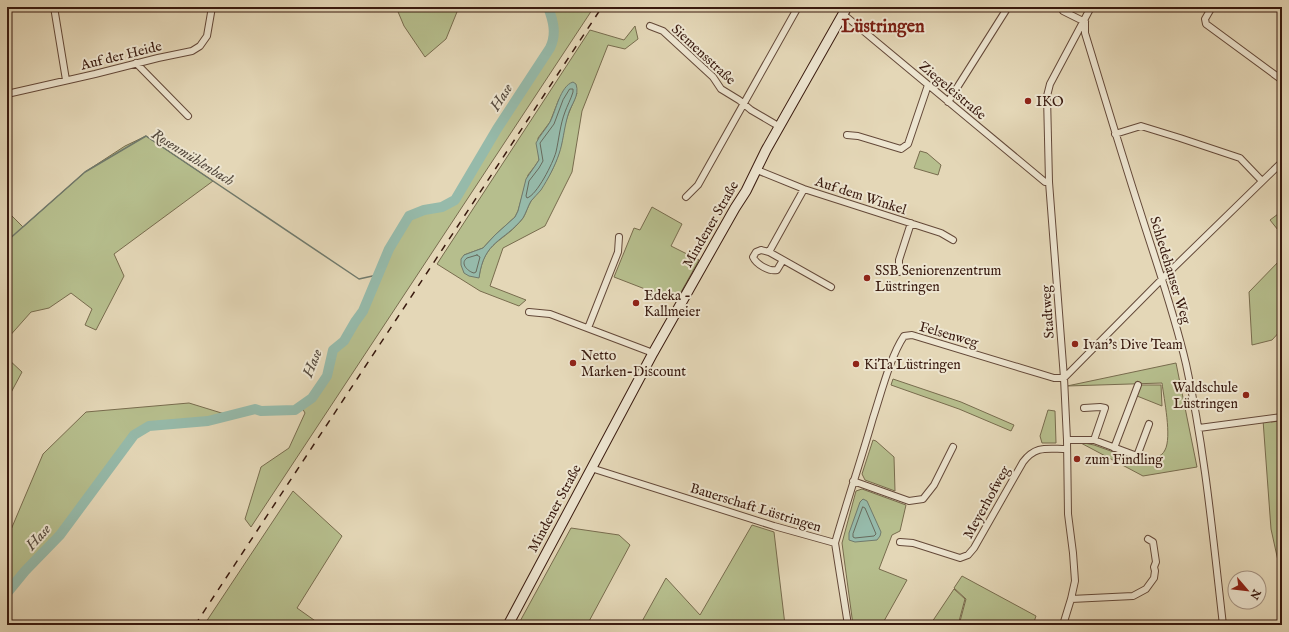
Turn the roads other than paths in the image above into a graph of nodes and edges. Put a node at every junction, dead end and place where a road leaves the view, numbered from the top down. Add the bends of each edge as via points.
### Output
1 (54, 7) edge
2 (212, 7) edge
3 (798, 7) edge
4 (1008, 7) edge
5 (1061, 7) edge
6 (1092, 7) edge
7 (1212, 7) edge
8 (845, 10) edge
9 (1085, 22) junction
10 (650, 26) dead end
11 (136, 64) junction
12 (66, 80) junction
13 (1282, 80) edge
14 (928, 85) junction
15 (7, 94) edge
16 (948, 102) junction
17 (744, 104) junction
18 (188, 116) dead end
19 (780, 127) junction
20 (1115, 134) junction
21 (847, 135) dead end
22 (1282, 162) edge
23 (756, 170) junction
24 (1262, 181) junction
25 (1049, 182) junction
26 (804, 189) junction
27 (686, 197) dead end
28 (911, 223) junction
29 (619, 237) dead end
30 (953, 240) dead end
31 (769, 252) junction
32 (783, 260) junction
33 (899, 272) dead end
34 (1162, 279) junction
35 (831, 287) dead end
36 (529, 312) dead end
37 (588, 328) junction
38 (653, 353) junction
39 (1064, 378) junction
40 (1138, 384) dead end
41 (1084, 408) dead end
42 (1282, 417) edge
43 (1149, 424) dead end
44 (1198, 428) junction
45 (1067, 440) junction
46 (1094, 440) junction
47 (953, 447) dead end
48 (1114, 448) junction
49 (1067, 449) junction
50 (591, 468) junction
51 (853, 481) junction
52 (1148, 539) dead end
53 (900, 542) dead end
54 (835, 544) junction
55 (1071, 599) junction
56 (508, 625) edge
57 (848, 625) edge
58 (1062, 625) edge
59 (1223, 625) edge

1 - 12 street
2 - 11 street, Auf der Heide via 207,36 200,46 192,51
3 - 17 street
4 - 16 street
5 - 9 street via 1063,11
6 - 9 street, Stadtweg
7 - 13 street via 1205,19 1206,24
8 - 14 street, Ziegeleistraße
8 - 19 main road, Mindener Straße
9 - 20 street, Schledehauser Weg via 1085,32
9 - 25 street, Stadtweg via 1050,84 1047,96
10 - 17 street, Siemensstraße via 662,31 714,77 721,89
11 - 12 street, Auf der Heide
11 - 18 street
12 - 15 street, Auf der Heide
14 - 16 street, Ziegeleistraße
14 - 21 street via 908,144 901,149
16 - 25 street, Ziegeleistraße via 1044,182
17 - 19 street, Siemensstraße
17 - 27 street via 698,185
19 - 23 main road, Mindener Straße
20 - 24 street via 1141,126 1180,138 1240,158
20 - 34 street, Schledehauser Weg
22 - 24 street
23 - 26 street, Auf dem Winkel
23 - 38 main road, Mindener Straße
24 - 34 street
25 - 39 street, Stadtweg
26 - 28 street, Auf dem Winkel
26 - 31 street, Auf dem Winkel
28 - 30 street, Auf dem Winkel
28 - 33 street, Auf dem Winkel via 899,260
29 - 37 street via 618,252
31 - 32 street
31 - 32 street via 761,250 753,257 755,261 773,271 777,270
32 - 35 street
34 - 39 street
34 - 44 street, Schledehauser Weg via 1186,362
36 - 37 street via 550,314
37 - 38 street
38 - 50 main road, Mindener Straße
39 - 45 street, Stadtweg
39 - 51 street, Felsenweg via 1054,378 912,335 904,336 885,381
40 - 48 street
41 - 46 street via 1105,408
42 - 44 street
43 - 48 street via 1137,456
44 - 59 street, Schledehauser Weg
45 - 46 street
45 - 49 street, Stadtweg
46 - 48 street
47 - 51 street via 934,485 923,499 909,501
49 - 53 street, Meyerhofweg via 1037,449 1029,453 968,555 960,558 913,543
49 - 55 street, Stadtweg via 1068,514 1075,581
50 - 54 street, Bauerschaft Lüstringen
50 - 56 main road, Mindener Straße
51 - 54 street, Felsenweg
52 - 55 street via 1153,542 1156,562 1154,578 1146,589 1133,596
54 - 57 street, Bauerschaft Lüstringen
55 - 58 street, Stadtweg

